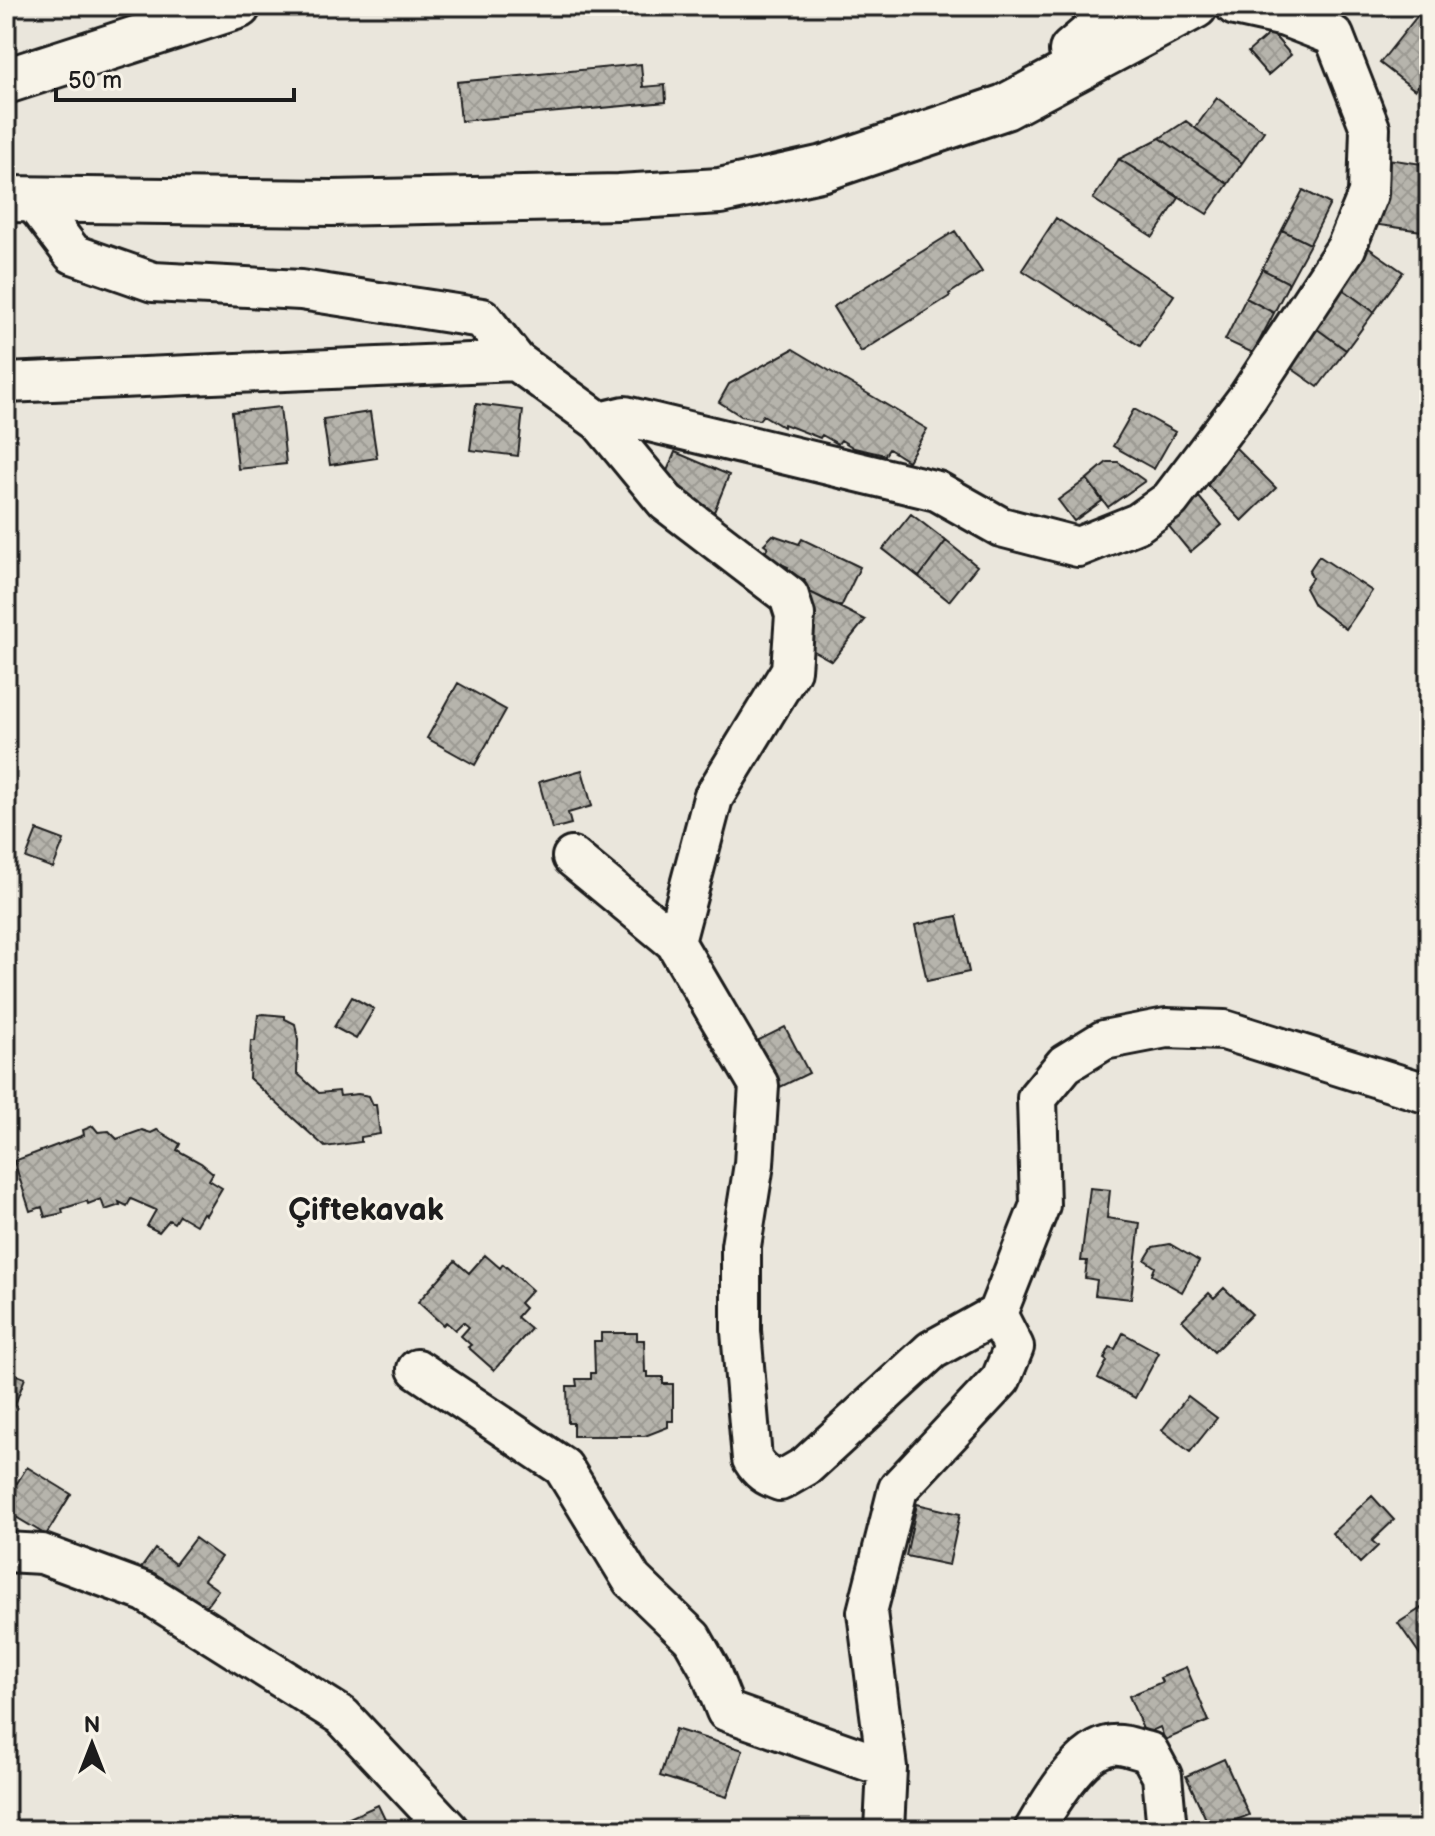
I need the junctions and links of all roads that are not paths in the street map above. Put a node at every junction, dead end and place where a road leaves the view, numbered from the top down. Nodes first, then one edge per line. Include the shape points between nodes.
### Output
1 (238, 6) edge
2 (1125, 6) edge
3 (1195, 6) edge
4 (1235, 6) edge
5 (6, 81) edge
6 (1005, 107) junction
7 (18, 198) edge
8 (516, 361) junction
9 (6, 383) edge
10 (600, 422) junction
11 (572, 857) dead end
12 (675, 942) junction
13 (1429, 1094) edge
14 (997, 1314) junction
15 (417, 1369) dead end
16 (6, 1552) edge
17 (887, 1768) junction
18 (449, 1830) edge
19 (884, 1830) edge
20 (1034, 1830) edge
21 (1167, 1830) edge

1 - 5 main road
2 - 6 main road
3 - 6 main road
4 - 10 street via 1334,36 1370,128 1368,194 1346,248 1248,397 1170,500 1138,523 1078,547 1001,527 937,491 625,416
6 - 7 main road via 824,168 720,191 332,203
7 - 8 street via 73,254 153,282 301,290 482,318
8 - 9 street
8 - 10 street
10 - 12 street via 666,502 789,596 795,615 791,670 713,798
11 - 12 street
12 - 14 street via 759,1085 741,1246 741,1331 752,1459 759,1470 780,1481 806,1466 932,1350
13 - 14 street via 1224,1030 1166,1028 1104,1040 1065,1064 1037,1098 1040,1205
14 - 17 street via 1014,1347 1001,1379 898,1489 867,1612
15 - 17 street via 563,1467 632,1580 692,1638 726,1711
16 - 18 street via 42,1554 145,1592 342,1716
17 - 19 street
20 - 21 street via 1067,1778 1095,1750 1114,1744 1149,1752 1162,1776

